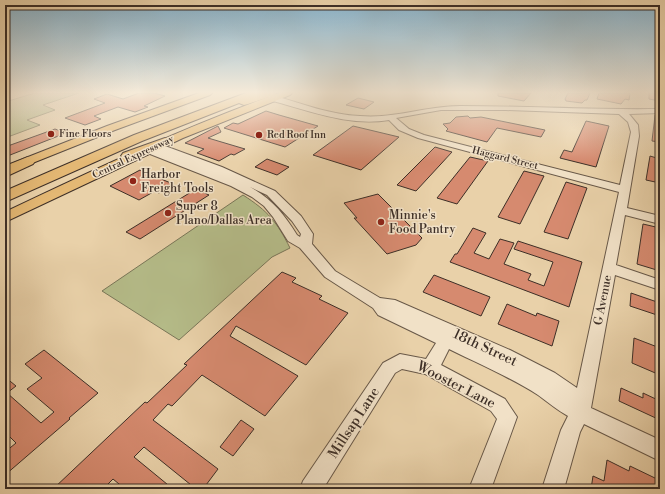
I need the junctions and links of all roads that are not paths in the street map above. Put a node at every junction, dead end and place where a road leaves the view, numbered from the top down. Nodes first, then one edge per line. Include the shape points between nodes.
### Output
1 (145, 116) edge
2 (175, 116) edge
3 (207, 116) edge
4 (208, 116) edge
5 (330, 116) edge
6 (415, 116) edge
7 (625, 116) edge
8 (392, 119) junction
9 (159, 140) junction
10 (28, 161) junction
11 (5, 170) edge
12 (214, 171) junction
13 (5, 173) edge
14 (5, 187) edge
15 (625, 190) junction
16 (5, 197) edge
17 (621, 210) junction
18 (5, 211) edge
19 (294, 215) junction
20 (5, 218) edge
21 (281, 219) junction
22 (660, 220) edge
23 (305, 245) junction
24 (610, 268) junction
25 (660, 285) edge
26 (378, 304) junction
27 (446, 340) junction
28 (400, 361) joint
29 (430, 368) junction
30 (580, 410) junction
31 (660, 451) edge
32 (311, 489) edge
33 (480, 489) edge
34 (553, 489) edge

1 - 10 main road
2 - 14 highway, Central Expressway
3 - 9 highway
4 - 9 highway, Central Expressway
5 - 8 street via 363,123
6 - 8 street
7 - 15 street, G Avenue via 633,123 636,132
8 - 15 street, Haggard Street via 405,130 426,138
9 - 12 street, 18th Street via 153,152
9 - 16 highway, Central Expressway
9 - 18 highway
9 - 20 main road, Central Expressway
10 - 11 main road
10 - 13 highway
12 - 19 street, 18th Street via 271,193
12 - 21 street, 18th Street via 256,195
15 - 17 street, G Avenue
17 - 22 street
17 - 24 street, G Avenue
19 - 21 street
19 - 23 street, 18th Street via 307,234
21 - 23 street, 18th Street via 292,238
23 - 26 street, 18th Street via 330,274
24 - 25 street
24 - 30 street, G Avenue
26 - 27 street, 18th Street via 383,311
26 - 30 street, 18th Street via 390,304 504,355 569,392
27 - 29 street
27 - 30 street, 18th Street via 500,365
28 - 29 street, Wooster Lane
28 - 32 street, Millsap Lane via 389,368
29 - 33 street, Wooster Lane via 498,405 507,417
30 - 31 street, 18th Street
30 - 34 street, G Avenue via 571,430

